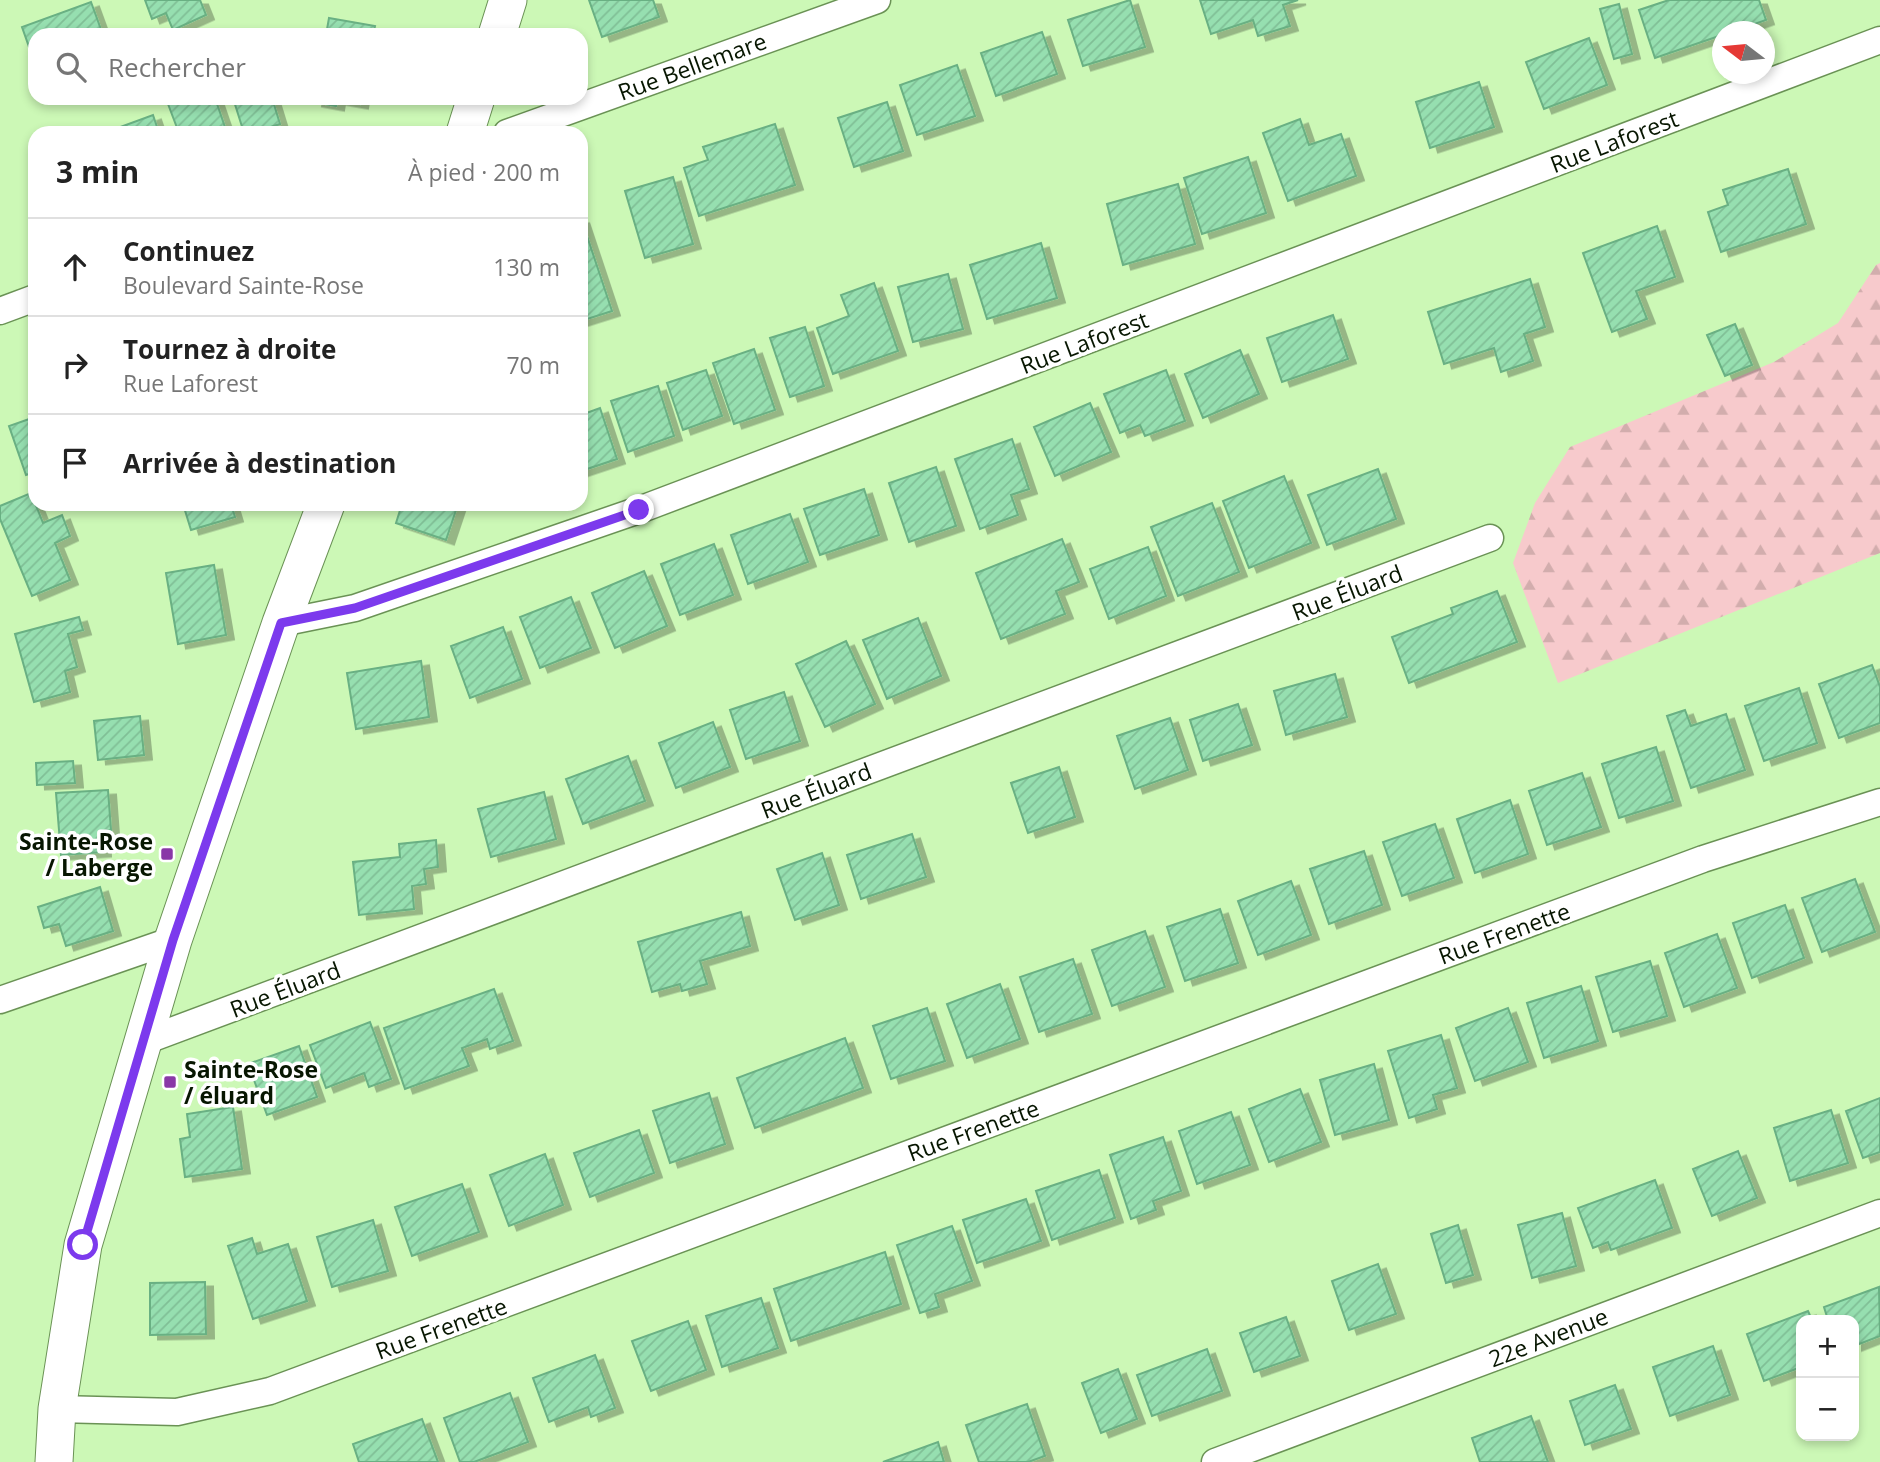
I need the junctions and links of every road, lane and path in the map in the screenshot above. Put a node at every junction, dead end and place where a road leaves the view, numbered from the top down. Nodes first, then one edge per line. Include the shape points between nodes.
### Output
1 (508, 0) edge
2 (877, 0) edge
3 (498, 28) edge
4 (1880, 40) edge
5 (588, 104) edge
6 (474, 105) edge
7 (586, 105) edge
8 (467, 126) edge
9 (527, 126) edge
10 (28, 301) edge
11 (0, 311) edge
12 (323, 511) edge
13 (1490, 538) dead end
14 (281, 623) junction
15 (1880, 802) edge
16 (173, 940) junction
17 (0, 1000) edge
18 (142, 1042) junction
19 (1880, 1213) edge
20 (57, 1409) junction
21 (54, 1462) edge
22 (1215, 1462) edge

1 - 3 street
2 - 5 street, Rue Bellemare
4 - 14 street, Rue Laforest via 639,510 355,608
6 - 8 street
7 - 9 street, Rue Bellemare
10 - 11 street
12 - 14 street
13 - 18 street, Rue Éluard
14 - 16 street
15 - 20 street, Rue Frenette via 1703,859 270,1391 177,1412
16 - 17 street
16 - 18 street
18 - 20 street via 83,1245
19 - 22 street, 22e Avenue
20 - 21 street

